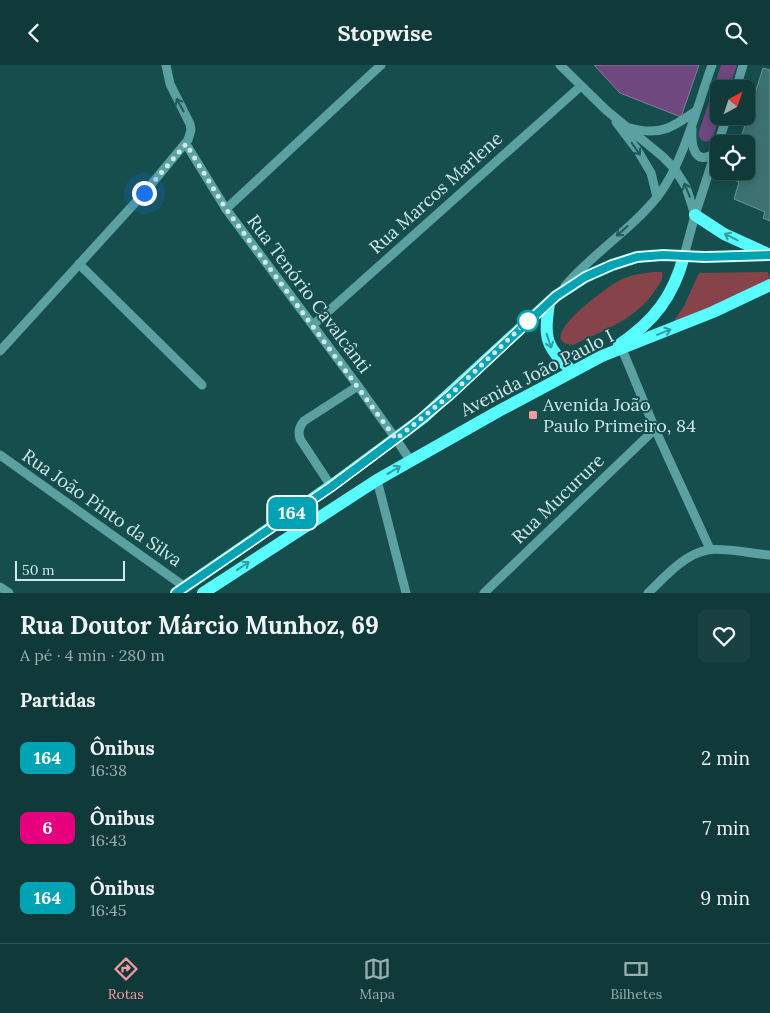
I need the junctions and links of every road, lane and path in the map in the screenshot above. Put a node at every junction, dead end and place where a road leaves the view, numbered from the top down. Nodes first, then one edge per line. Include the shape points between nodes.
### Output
1 (166, 65) edge
2 (381, 65) edge
3 (560, 65) edge
4 (712, 65) edge
5 (743, 65) edge
6 (739, 80) edge
7 (581, 86) junction
8 (606, 110) junction
9 (695, 114) junction
10 (628, 128) junction
11 (186, 144) junction
12 (710, 156) edge
13 (710, 168) edge
14 (674, 169) junction
15 (657, 197) junction
16 (226, 209) junction
17 (695, 215) junction
18 (770, 255) edge
19 (684, 256) junction
20 (79, 264) junction
21 (770, 285) edge
22 (553, 299) junction
23 (313, 325) junction
24 (622, 349) junction
25 (0, 351) edge
26 (602, 356) junction
27 (572, 371) junction
28 (202, 385) dead end
29 (358, 386) junction
30 (655, 429) junction
31 (396, 439) junction
32 (0, 455) edge
33 (410, 460) junction
34 (377, 480) junction
35 (331, 487) junction
36 (710, 549) junction
37 (770, 555) edge
38 (0, 587) edge
39 (180, 590) edge
40 (9, 593) edge
41 (203, 593) edge
42 (406, 593) edge
43 (484, 593) edge
44 (648, 593) edge

11 -> 1 street via 190,124 170,84
2 - 16 street
3 - 7 street
4 - 9 street
5 - 6 street
7 - 8 street
7 - 23 street, Rua Marcos Marlene
8 - 10 street
8 -> 15 street via 651,173
9 - 10 street via 652,133
9 - 12 street via 691,138 693,151 701,157
9 - 14 street
10 - 14 street
11 - 16 street, Rua Tenório Cavalcânti
11 - 20 street
13 - 17 street
14 - 15 street
17 -> 14 street via 686,187
15 -> 22 street
16 - 23 street, Rua Tenório Cavalcânti
18 -> 17 main road via 724,234
17 - 19 street
18 - 19 main road, Avenida João Paulo I
19 - 22 main road, Avenida João Paulo I via 637,257 612,265 585,277
19 - 26 main road via 680,273 662,307 648,323
20 - 25 street
20 - 28 street
24 -> 21 main road, Avenida João Paulo I
22 -> 27 main road via 546,323 547,340 556,356
22 - 31 main road, Avenida João Paulo I via 450,395
23 - 29 street, Rua Tenório Cavalcânti
24 - 26 main road, Avenida João Paulo I
24 - 30 street
26 - 27 main road, Avenida João Paulo I
27 - 33 main road, Avenida João Paulo I
29 - 31 street, Rua Tenório Cavalcânti
29 - 35 street via 304,421 298,432
30 - 36 street
30 - 43 street, Rua Mucurure
31 - 33 street, Rua Tenório Cavalcânti
31 - 35 main road, Avenida João Paulo I
32 - 39 street, Rua João Pinto da Silva
34 -> 33 main road, Avenida João Paulo I
41 -> 34 main road, Avenida João Paulo I
34 - 42 street
35 - 39 main road, Avenida João Paulo I
36 - 37 street
36 - 44 street via 687,559
38 - 40 street

